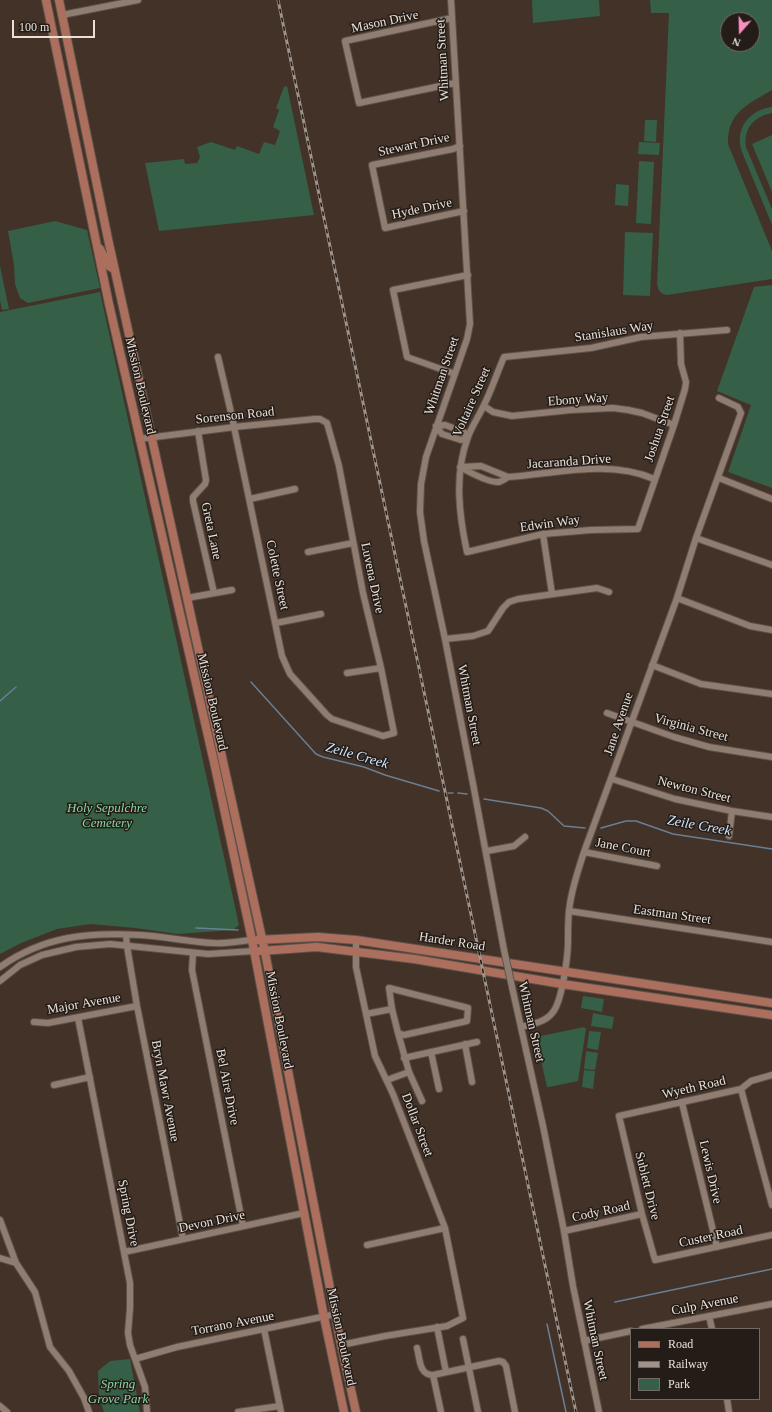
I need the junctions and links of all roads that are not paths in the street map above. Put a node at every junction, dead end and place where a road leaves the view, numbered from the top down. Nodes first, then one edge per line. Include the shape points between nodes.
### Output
1 (46, 0) edge
2 (59, 0) edge
3 (138, 0) edge
4 (451, 0) edge
5 (62, 15) junction
6 (452, 18) junction
7 (72, 62) junction
8 (59, 64) junction
9 (455, 83) junction
10 (460, 146) junction
11 (464, 211) junction
12 (385, 228) joint
13 (96, 241) junction
14 (114, 270) junction
15 (468, 275) junction
16 (728, 330) dead end
17 (680, 334) junction
18 (218, 357) dead end
19 (504, 357) joint
20 (455, 374) junction
21 (719, 398) dead end
22 (484, 406) junction
23 (674, 425) junction
24 (436, 426) junction
25 (234, 427) junction
26 (330, 428) joint
27 (198, 431) junction
28 (152, 437) junction
29 (467, 438) junction
30 (140, 439) junction
31 (460, 467) junction
32 (508, 477) junction
33 (718, 478) junction
34 (654, 480) junction
35 (295, 489) dead end
36 (772, 498) edge
37 (250, 499) junction
38 (638, 529) joint
39 (543, 534) junction
40 (696, 538) junction
41 (353, 543) junction
42 (308, 552) dead end
43 (468, 552) joint
44 (772, 565) edge
45 (232, 590) dead end
46 (214, 592) junction
47 (609, 592) dead end
48 (552, 594) junction
49 (187, 598) junction
50 (677, 598) junction
51 (321, 614) dead end
52 (276, 623) junction
53 (772, 630) edge
54 (445, 640) junction
55 (652, 665) junction
56 (381, 668) junction
57 (347, 673) dead end
58 (772, 694) edge
59 (607, 713) dead end
60 (631, 722) junction
61 (206, 730) junction
62 (394, 733) joint
63 (772, 756) edge
64 (223, 764) junction
65 (612, 779) junction
66 (732, 811) junction
67 (772, 817) edge
68 (729, 836) dead end
69 (525, 837) dead end
70 (486, 851) junction
71 (584, 852) junction
72 (657, 866) dead end
73 (569, 911) junction
74 (126, 935) junction
75 (262, 939) junction
76 (252, 940) junction
77 (356, 940) junction
78 (772, 942) edge
79 (127, 946) junction
80 (254, 951) junction
81 (265, 952) junction
82 (356, 952) junction
83 (193, 953) junction
84 (0, 967) edge
85 (564, 972) junction
86 (0, 981) edge
87 (562, 984) junction
88 (772, 1003) edge
89 (137, 1006) junction
90 (392, 1010) junction
91 (366, 1014) junction
92 (772, 1015) edge
93 (78, 1018) junction
94 (34, 1022) dead end
95 (521, 1027) junction
96 (398, 1033) junction
97 (477, 1042) dead end
98 (465, 1044) junction
99 (431, 1052) junction
100 (404, 1058) junction
101 (409, 1072) junction
102 (772, 1075) edge
103 (90, 1077) junction
104 (387, 1080) junction
105 (472, 1082) dead end
106 (54, 1085) dead end
107 (741, 1088) junction
108 (439, 1089) dead end
109 (422, 1101) dead end
110 (682, 1103) junction
111 (619, 1116) joint
112 (772, 1205) edge
113 (304, 1213) junction
114 (642, 1214) junction
115 (0, 1220) edge
116 (243, 1226) junction
117 (445, 1228) junction
118 (564, 1231) junction
119 (772, 1235) edge
120 (183, 1239) junction
121 (367, 1245) dead end
122 (717, 1247) junction
123 (124, 1252) junction
124 (0, 1258) edge
125 (655, 1260) joint
126 (16, 1264) junction
127 (772, 1304) edge
128 (336, 1314) junction
129 (709, 1316) junction
130 (324, 1317) junction
131 (437, 1327) junction
132 (647, 1328) edge
133 (712, 1328) edge
134 (264, 1329) junction
135 (630, 1331) edge
136 (463, 1339) dead end
137 (584, 1341) junction
138 (341, 1345) junction
139 (417, 1348) dead end
140 (135, 1359) junction
141 (468, 1368) junction
142 (446, 1372) junction
143 (433, 1375) junction
144 (726, 1400) edge
145 (0, 1406) edge
146 (281, 1409) edge
147 (7, 1412) edge
148 (89, 1412) edge
149 (148, 1412) edge
150 (238, 1412) edge
151 (344, 1412) edge
152 (356, 1412) edge
153 (441, 1412) edge
154 (478, 1412) edge
155 (516, 1412) edge
156 (599, 1412) edge
157 (729, 1412) edge

1 - 8 main road, Mission Boulevard
2 - 5 main road, Mission Boulevard
3 - 5 street
4 - 6 street, Whitman Street
5 - 7 main road, Mission Boulevard
6 - 9 street, Whitman Street
6 - 9 street, Mason Drive via 345,41 359,103
7 - 8 main road
7 - 14 main road, Mission Boulevard
8 - 13 main road, Mission Boulevard
9 - 10 street, Whitman Street
10 - 11 street, Whitman Street
10 - 12 street, Stewart Drive via 372,165
11 - 12 street, Hyde Drive
11 - 15 street, Whitman Street
13 - 14 main road via 109,266
13 - 30 main road, Mission Boulevard
14 - 28 main road, Mission Boulevard
15 - 20 street, Whitman Street via 470,328
15 - 20 street via 393,290 407,357
16 - 17 street, Stanislaus Way
17 - 19 street, Stanislaus Way via 641,337 590,348
17 - 23 street, Joshua Street via 681,364 686,382
18 - 25 street, Colette Street
19 - 22 street, Voltaire Street
20 - 24 street, Whitman Street
21 - 33 street, Jane Avenue via 738,407 741,413
22 - 23 street, Ebony Way via 493,412 512,416 613,408 642,413
22 - 29 street, Voltaire Street
23 - 34 street, Joshua Street
24 - 29 street via 442,434 461,440
24 - 54 street, Whitman Street via 423,470 420,512
25 - 26 street, Sorenson Road via 320,419 325,420
25 - 27 street, Sorenson Road
25 - 37 street, Colette Street
26 - 41 street, Luvena Drive
27 - 28 street, Sorenson Road
27 - 46 street, Greta Lane via 206,480 193,497 193,501
28 - 30 street, Sorenson Road
28 - 49 main road, Mission Boulevard
29 - 31 street, Voltaire Street
30 - 61 main road, Mission Boulevard
31 - 32 street, Jacaranda Drive via 481,466
31 - 32 street, Jacaranda Drive via 493,481 500,482
31 - 43 street, Voltaire Street via 460,518
32 - 34 street, Jacaranda Drive via 612,469 642,474
33 - 36 street
33 - 40 street, Jane Avenue
34 - 38 street, Joshua Street
35 - 37 street
37 - 52 street, Colette Street
38 - 39 street, Edwin Way
39 - 43 street, Edwin Way
39 - 48 street
40 - 44 street
40 - 50 street, Jane Avenue
41 - 42 street
41 - 56 street, Luvena Drive
45 - 46 street
46 - 49 street
47 - 48 street via 597,588
48 - 54 street via 509,602 488,631
49 - 64 main road, Mission Boulevard
50 - 53 street via 750,626
50 - 55 street, Jane Avenue
51 - 52 street
52 - 62 street, Colette Street via 282,656 290,674 327,715 337,721 383,736
54 - 70 street, Whitman Street
55 - 58 street via 701,684
55 - 60 street, Jane Avenue
56 - 57 street
56 - 62 street, Luvena Drive
59 - 60 street, Virginia Street
60 - 63 street, Virginia Street via 709,747
60 - 65 street, Jane Avenue
61 - 64 main road via 214,741 218,761
61 - 76 main road, Mission Boulevard
64 - 75 main road, Mission Boulevard
65 - 66 street, Newton Street via 675,799
65 - 71 street, Jane Avenue
66 - 67 street, Newton Street
66 - 68 street
69 - 70 street via 514,846
70 - 95 street, Whitman Street, bridge
71 - 72 street, Jane Court
71 - 73 street, Jane Avenue via 572,889
73 - 78 street, Eastman Street
73 - 85 street, Jane Avenue
74 - 76 street, Harder Road via 140,934 214,943
74 - 79 street
74 - 84 street, Harder Road via 79,935 46,944
75 - 76 main road, Harder Road
75 - 77 main road, Harder Road via 318,937
75 - 81 main road, Mission Boulevard
76 - 80 main road, Mission Boulevard
77 - 82 street, Dollar Street
77 - 85 main road, Harder Road
79 - 83 street, Harder Road
79 - 86 street, Harder Road via 91,945 42,955 20,965
79 - 89 street, Bryn Mawr Avenue
80 - 81 main road, Harder Road
80 - 83 street, Harder Road
80 - 113 main road, Mission Boulevard
81 - 82 main road, Harder Road via 317,947
81 - 128 main road, Mission Boulevard
82 - 87 main road, Harder Road
82 - 91 street, Dollar Street via 356,967
83 - 116 street, Bel Aire Drive via 192,970
85 - 87 street, Jane Avenue
85 - 88 main road, Harder Road
87 - 92 main road, Harder Road
87 - 95 street, Jane Avenue via 558,1003 552,1014 540,1022
89 - 93 street, Major Avenue
89 - 120 street, Bryn Mawr Avenue
90 - 91 street
90 - 96 street
90 - 96 street via 389,988 468,1008 467,1021 404,1036
91 - 104 street, Dollar Street via 375,1056
93 - 94 street, Major Avenue via 48,1023
93 - 103 street, Spring Drive
95 - 118 street, Whitman Street
96 - 100 street
97 - 98 street
98 - 99 street
98 - 105 street
99 - 100 street
99 - 108 street
100 - 101 street
101 - 104 street
101 - 109 street
102 - 107 street, Wyeth Road via 751,1081
103 - 106 street
103 - 123 street, Spring Drive
104 - 117 street, Dollar Street
107 - 110 street, Wyeth Road
107 - 112 street
110 - 111 street, Wyeth Road
110 - 122 street, Lewis Drive
111 - 114 street, Sublett Drive
113 - 116 street, Devon Drive
113 - 130 main road, Mission Boulevard
114 - 118 street, Cody Road
114 - 125 street, Sublett Drive
115 - 126 street
116 - 120 street, Devon Drive
117 - 121 street
117 - 131 street, Dollar Street via 463,1318 448,1326
118 - 137 street, Whitman Street
119 - 122 street, Custer Road
120 - 123 street, Devon Drive
122 - 125 street, Custer Road
123 - 140 street, Spring Drive via 130,1283 128,1333
124 - 126 street
126 - 148 street via 35,1292 50,1347 69,1370
127 - 129 street, Culp Avenue
128 - 130 street, Torrano Avenue
128 - 138 main road, Mission Boulevard
129 - 132 street, Culp Avenue
129 - 133 street
130 - 134 street, Torrano Avenue
130 - 151 main road, Mission Boulevard
131 - 138 street
131 - 142 street
134 - 140 street, Torrano Avenue via 177,1347
134 - 146 street
135 - 137 street
136 - 141 street
137 - 156 street, Whitman Street
138 - 152 main road, Mission Boulevard
139 - 143 street via 422,1371
140 - 149 street, Spring Drive via 146,1387
141 - 142 street
141 - 154 street
141 - 155 street via 499,1361 505,1363
142 - 143 street
143 - 153 street
144 - 157 street
145 - 147 street
146 - 150 street

